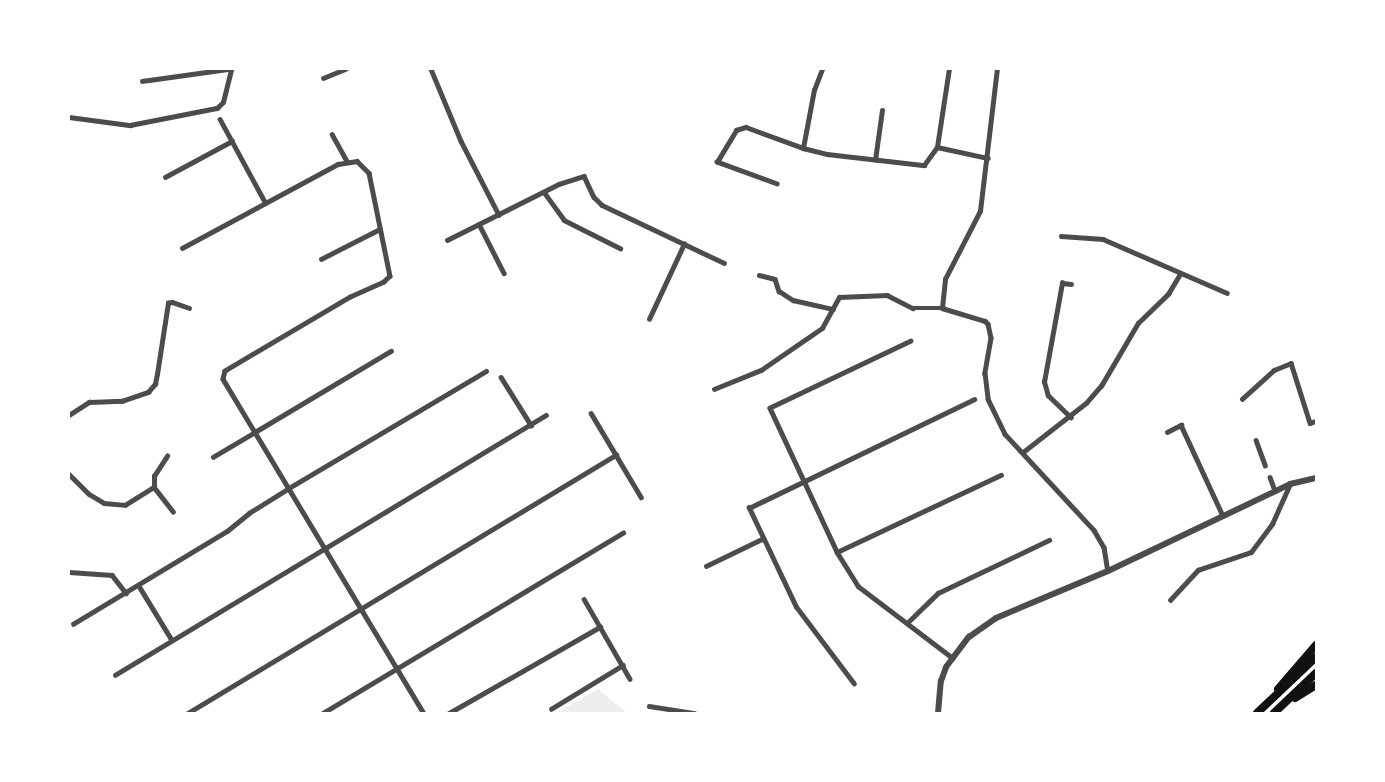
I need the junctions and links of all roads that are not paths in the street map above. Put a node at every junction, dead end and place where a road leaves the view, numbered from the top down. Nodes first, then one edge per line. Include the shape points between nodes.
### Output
1 (230, 69) edge
2 (345, 69) edge
3 (431, 69) edge
4 (822, 69) edge
5 (949, 69) edge
6 (997, 69) edge
7 (337, 70) edge
8 (323, 78) dead end
9 (142, 81) dead end
10 (882, 110) dead end
11 (69, 117) edge
12 (220, 119) dead end
13 (332, 134) dead end
14 (232, 141) junction
15 (938, 147) junction
16 (803, 148) junction
17 (988, 158) junction
18 (875, 160) junction
19 (350, 161) junction
20 (165, 177) dead end
21 (777, 184) dead end
22 (544, 192) junction
23 (265, 202) junction
24 (499, 215) junction
25 (479, 224) junction
26 (380, 228) junction
27 (1061, 236) dead end
28 (447, 240) dead end
29 (684, 244) junction
30 (182, 248) dead end
31 (620, 248) dead end
32 (321, 259) dead end
33 (724, 263) dead end
34 (504, 273) dead end
35 (1180, 274) junction
36 (759, 275) dead end
37 (1071, 284) dead end
38 (1227, 293) dead end
39 (189, 308) dead end
40 (942, 308) junction
41 (832, 309) junction
42 (649, 319) dead end
43 (911, 341) dead end
44 (391, 351) dead end
45 (486, 371) dead end
46 (501, 377) dead end
47 (714, 388) dead end
48 (974, 399) dead end
49 (1242, 399) dead end
50 (591, 413) dead end
51 (69, 415) edge
52 (546, 415) dead end
53 (1071, 418) junction
54 (1316, 421) edge
55 (531, 425) junction
56 (255, 430) junction
57 (1167, 432) dead end
58 (1256, 440) dead end
59 (1023, 452) junction
60 (616, 455) junction
61 (166, 456) dead end
62 (213, 457) dead end
63 (1265, 465) dead end
64 (69, 474) edge
65 (1001, 475) dead end
66 (1270, 477) dead end
67 (1316, 478) edge
68 (803, 480) junction
69 (1290, 484) junction
70 (154, 486) junction
71 (289, 488) junction
72 (1275, 491) junction
73 (641, 497) dead end
74 (173, 511) dead end
75 (1223, 516) junction
76 (623, 533) dead end
77 (762, 539) junction
78 (1049, 540) dead end
79 (326, 548) junction
80 (837, 552) junction
81 (706, 566) dead end
82 (1108, 571) junction
83 (69, 572) edge
84 (139, 586) junction
85 (126, 593) junction
86 (584, 598) dead end
87 (1170, 600) dead end
88 (362, 608) junction
89 (907, 623) junction
90 (74, 624) dead end
91 (600, 627) junction
92 (172, 640) junction
93 (1316, 645) edge
94 (953, 657) junction
95 (1316, 657) edge
96 (623, 665) junction
97 (398, 668) junction
98 (1316, 674) edge
99 (115, 675) dead end
100 (630, 679) dead end
101 (854, 684) dead end
102 (1316, 684) edge
103 (1269, 701) junction
104 (1283, 705) junction
105 (649, 706) dead end
106 (551, 709) dead end
107 (188, 713) edge
108 (323, 713) edge
109 (424, 713) edge
110 (449, 713) edge
111 (693, 713) edge
112 (938, 713) edge
113 (1257, 713) edge
114 (1274, 713) edge

1 - 9 street
1 - 11 street via 223,102 218,108 130,125
2 - 7 street
3 - 24 street via 461,141
4 - 16 street
5 - 15 street
6 - 17 street
7 - 8 street
10 - 18 street
12 - 14 street
13 - 19 street
14 - 20 street
14 - 23 street
15 - 17 street
15 - 18 street via 924,165
16 - 18 street
16 - 21 street via 746,127 736,130 726,142 717,162
17 - 40 street via 980,211 945,279
19 - 23 street
19 - 26 street via 359,161 369,173
22 - 24 street
22 - 29 street via 584,176 594,198 603,205
22 - 31 street via 564,220
23 - 30 street
24 - 25 street
25 - 28 street
25 - 34 street
26 - 32 street
26 - 56 street via 390,276 384,282 350,297 225,371 223,379
27 - 35 street via 1103,239
29 - 33 street
29 - 42 street
35 - 38 street
35 - 53 street via 1168,294 1138,323 1101,386
36 - 41 street via 776,279 779,291 793,300
37 - 53 street via 1062,283 1044,382 1048,396
39 - 51 street via 168,303 158,374 148,392 122,401 89,402
40 - 41 street via 913,308 887,295 839,297
40 - 59 street via 988,324 988,399 1005,434
41 - 47 street via 822,328 761,370
43 - 68 street via 770,408
44 - 56 street
45 - 71 street
46 - 55 street
48 - 68 street
49 - 54 street via 1274,370 1291,363 1310,423
50 - 60 street
52 - 55 street
53 - 59 street
55 - 79 street
56 - 62 street
56 - 71 street
57 - 75 street via 1181,425
58 - 63 street
59 - 82 street via 1094,530 1104,547
60 - 73 street
60 - 88 street
61 - 70 street via 154,476
64 - 70 street via 89,494 114,506 125,505
65 - 80 street
66 - 72 street
67 - 69 street
68 - 77 street via 749,508
68 - 80 street
69 - 72 street
69 - 87 street via 1272,524 1251,552 1198,570
70 - 74 street
71 - 79 street
71 - 84 street
72 - 75 street
75 - 82 street
76 - 97 street
77 - 81 street
77 - 101 street via 796,607
78 - 89 street via 938,593
79 - 88 street
79 - 92 street
80 - 89 street via 858,586
82 - 94 street via 996,618 969,637
83 - 85 street via 112,575
84 - 85 street
84 - 92 street
85 - 90 street
86 - 91 street
88 - 97 street
88 - 107 street
89 - 94 street
91 - 96 street
91 - 110 street
92 - 99 street
93 - 103 highway
94 - 112 street via 941,681
95 - 103 highway
96 - 100 street
96 - 106 street
97 - 108 street
97 - 109 street
98 - 104 highway
102 - 104 highway
103 - 113 highway
104 - 114 highway
105 - 111 street

